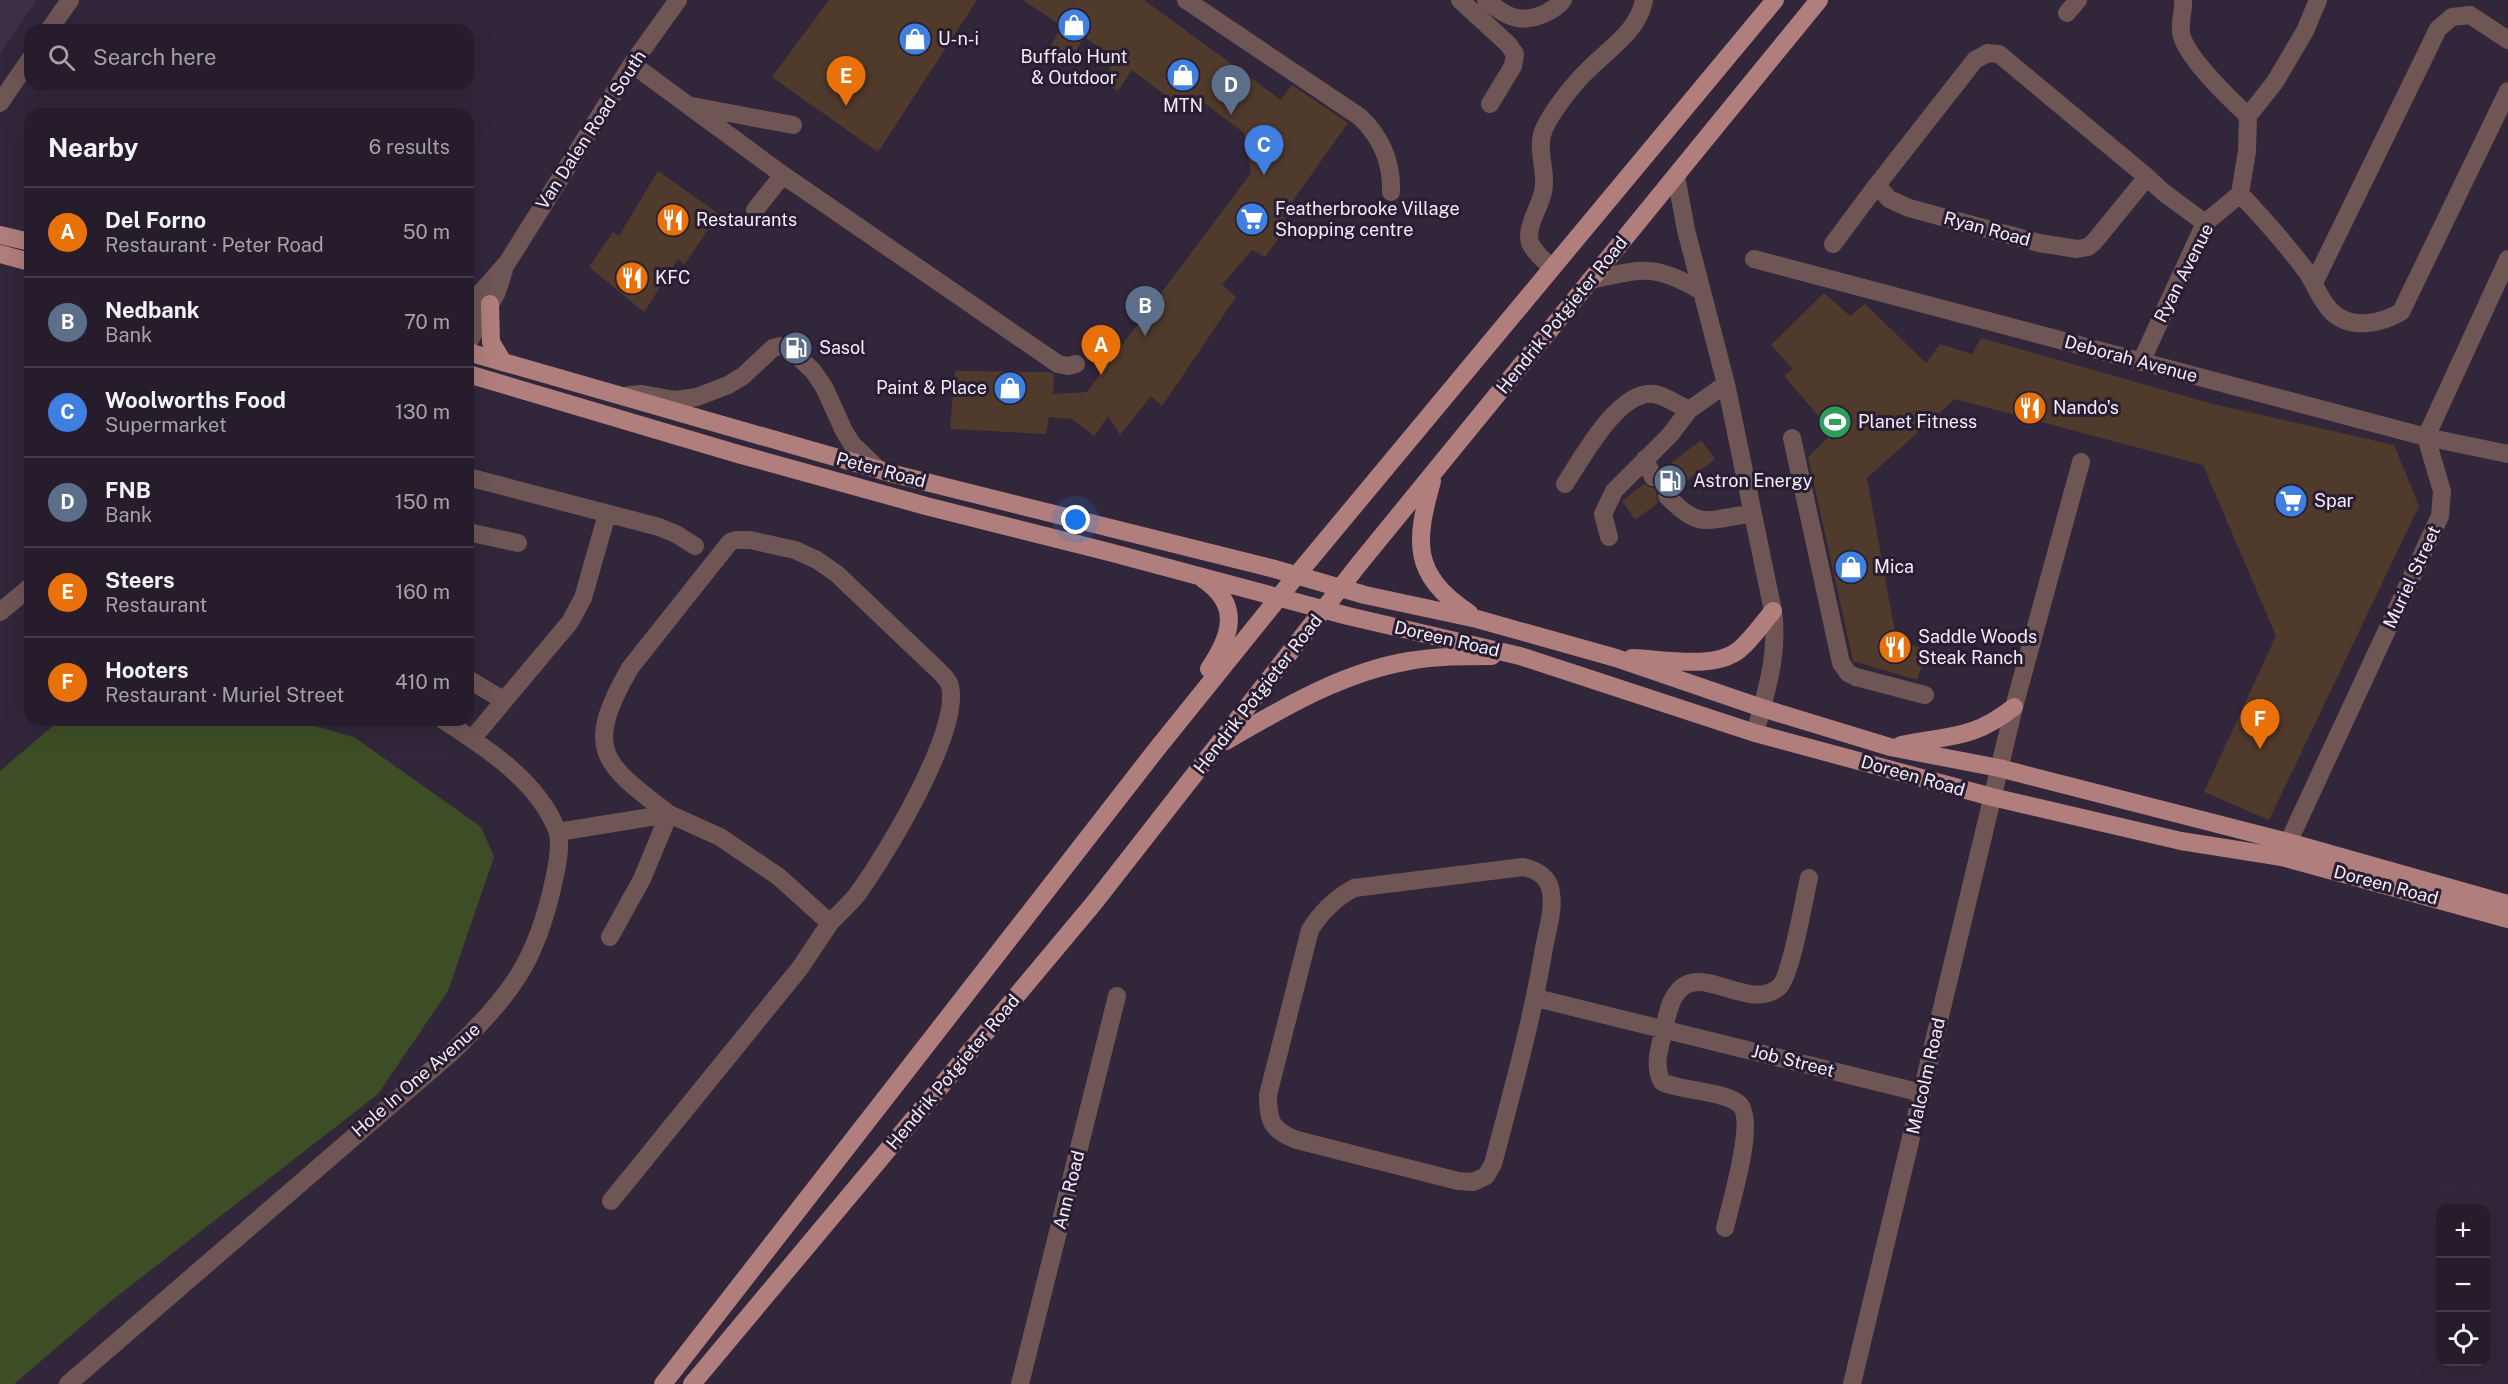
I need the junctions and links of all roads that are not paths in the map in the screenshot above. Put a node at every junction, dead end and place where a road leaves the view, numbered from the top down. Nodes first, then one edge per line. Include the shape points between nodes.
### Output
1 (70, 0) edge
2 (678, 0) edge
3 (1186, 0) edge
4 (1460, 0) edge
5 (1486, 0) edge
6 (1563, 0) edge
7 (1644, 0) edge
8 (1775, 0) edge
9 (1819, 0) edge
10 (2183, 0) edge
11 (2318, 0) edge
12 (53, 24) edge
13 (2508, 40) edge
14 (632, 64) junction
15 (24, 68) edge
16 (2508, 92) edge
17 (0, 103) edge
18 (1490, 104) dead end
19 (687, 105) junction
20 (2248, 116) junction
21 (793, 125) dead end
22 (783, 175) junction
23 (1676, 176) junction
24 (2147, 177) junction
25 (1877, 185) junction
26 (1391, 192) dead end
27 (2240, 194) junction
28 (755, 210) dead end
29 (2205, 223) junction
30 (0, 234) edge
31 (24, 240) edge
32 (1833, 244) dead end
33 (0, 254) edge
34 (1754, 259) dead end
35 (2508, 259) edge
36 (24, 260) edge
37 (507, 262) junction
38 (1552, 268) junction
39 (1590, 280) junction
40 (2314, 283) junction
41 (1701, 291) junction
42 (474, 300) edge
43 (490, 304) junction
44 (474, 332) edge
45 (474, 354) edge
46 (502, 362) junction
47 (2141, 362) junction
48 (1076, 364) dead end
49 (474, 376) edge
50 (1726, 384) junction
51 (618, 396) junction
52 (1689, 410) junction
53 (2426, 437) junction
54 (1792, 438) dead end
55 (2508, 454) edge
56 (1645, 459) junction
57 (2081, 462) dead end
58 (878, 469) junction
59 (1434, 473) junction
60 (1653, 477) dead end
61 (474, 479) edge
62 (1565, 484) dead end
63 (1667, 496) dead end
64 (607, 514) junction
65 (1752, 514) junction
66 (474, 533) edge
67 (1609, 537) dead end
68 (518, 543) dead end
69 (695, 546) dead end
70 (1198, 575) junction
71 (1296, 576) junction
72 (1341, 588) junction
73 (24, 592) edge
74 (1281, 597) junction
75 (1324, 609) junction
76 (1773, 611) junction
77 (0, 612) edge
78 (1477, 619) junction
79 (1520, 656) junction
80 (1616, 658) junction
81 (474, 683) edge
82 (1925, 695) dead end
83 (503, 700) junction
84 (2014, 707) junction
85 (1762, 708) junction
86 (452, 726) edge
87 (1755, 733) junction
88 (472, 739) junction
89 (1218, 746) junction
90 (1890, 747) junction
91 (1156, 750) junction
92 (1999, 768) junction
93 (1992, 797) junction
94 (669, 814) junction
95 (558, 832) junction
96 (2285, 849) junction
97 (1809, 878) dead end
98 (2508, 904) edge
99 (2508, 919) edge
100 (830, 923) junction
101 (610, 937) dead end
102 (1117, 996) dead end
103 (1536, 998) junction
104 (1665, 1028) junction
105 (1922, 1094) junction
106 (611, 1201) dead end
107 (1725, 1228) dead end
108 (68, 1384) edge
109 (663, 1384) edge
110 (692, 1384) edge
111 (1020, 1384) edge
112 (1852, 1384) edge

1 - 12 street
2 - 14 street, Van Dalen Road South
3 - 26 street via 1370,126 1387,159
4 - 18 street via 1515,54 1513,66
5 - 6 street via 1519,20 1535,18
7 - 38 street via 1641,13 1625,36 1586,71 1543,131 1540,144 1544,189 1530,229 1530,241 1531,247
8 - 38 main road, Hendrik Potgieter Road
9 - 23 main road, Hendrik Potgieter Road
10 - 20 street via 2182,38 2212,79
11 - 20 street via 2275,82
13 - 40 street via 2470,15 2452,17 2438,29
14 - 19 street
14 - 37 street, Van Dalen Road South
15 - 17 street
16 - 40 street via 2401,312 2378,322 2350,322 2332,311
19 - 21 street
19 - 22 street
20 - 27 street
22 - 28 street
22 - 48 street via 1058,364
23 - 39 main road, Hendrik Potgieter Road
23 - 41 street
24 - 25 street, Ryan Road via 2094,242 2076,249 2038,243 1909,208 1889,199
24 - 25 street via 1994,53 1975,60
24 - 29 street
25 - 32 street
27 - 29 street, Ryan Avenue
27 - 40 street via 2289,248
29 - 47 street, Ryan Avenue
30 - 31 main road
33 - 36 main road
34 - 47 street, Deborah Avenue
35 - 53 street
37 - 42 street, Van Dalen Road South
37 - 43 street, Van Dalen Road South
38 - 71 main road, Hendrik Potgieter Road
39 - 41 street via 1635,270 1656,270 1676,276
39 - 59 main road, Hendrik Potgieter Road
41 - 50 street
43 - 44 street, Van Dalen Road South
43 - 46 main road via 491,342
45 - 46 main road, Peter Road
46 - 51 main road, Peter Road
47 - 53 street, Deborah Avenue
49 - 70 main road, Peter Road via 797,471
50 - 52 street
50 - 65 street
51 - 58 main road, Peter Road
51 - 58 street via 697,397 743,376 773,348 781,346 790,349 813,371 852,444
52 - 56 street
52 - 62 street via 1655,394 1625,403
53 - 55 street, Deborah Avenue
53 - 96 street, Muriel Street via 2442,491 2440,516
54 - 82 street via 1841,663 1856,677
56 - 60 street
56 - 67 street via 1608,501 1604,514
57 - 84 street, Malcolm Road
58 - 71 main road, Peter Road
59 - 72 main road, Hendrik Potgieter Road
59 - 78 main road via 1420,531 1424,565 1441,591
61 - 64 street
63 - 65 street via 1694,519
64 - 69 street via 659,526
64 - 83 street via 578,608
65 - 76 street
66 - 68 street
70 - 74 main road, Peter Road
70 - 91 main road via 1214,586 1225,604 1228,638
71 - 72 main road, Peter Road
71 - 74 main road, Hendrik Potgieter Road
72 - 75 main road, Hendrik Potgieter Road
72 - 78 main road, Doreen Road
73 - 77 street
74 - 75 main road, Doreen Road
74 - 91 main road, Hendrik Potgieter Road
75 - 79 main road, Doreen Road
75 - 89 main road, Hendrik Potgieter Road
76 - 80 main road via 1738,651 1713,661
76 - 85 street via 1774,664
78 - 80 main road, Doreen Road
79 - 87 main road, Doreen Road
79 - 89 main road via 1452,656 1378,668 1320,689
80 - 85 main road, Doreen Road
81 - 83 street
83 - 88 street
84 - 90 main road via 1979,730
84 - 92 street, Malcolm Road
85 - 87 street
85 - 90 main road, Doreen Road
86 - 88 street, Hole In One Avenue
87 - 93 main road, Doreen Road
88 - 95 street, Hole In One Avenue via 520,777 542,802
89 - 110 main road, Hendrik Potgieter Road via 1086,913
90 - 92 main road, Doreen Road
91 - 109 main road, Hendrik Potgieter Road
92 - 93 street, Malcolm Road
92 - 96 main road, Doreen Road
93 - 96 main road, Doreen Road via 2181,841
93 - 105 street, Malcolm Road
94 - 95 street
94 - 100 street via 720,837 759,863
94 - 100 street via 623,779 607,756 604,734 630,668 730,542 750,540 795,550 817,560 837,574 940,672 949,683 951,706 940,748 892,841 855,896
94 - 101 street via 642,879
95 - 108 street, Hole In One Avenue via 557,865 540,934 526,965 495,1010 451,1053
96 - 98 main road, Doreen Road
96 - 99 main road, Doreen Road
97 - 104 street via 1788,972 1780,987 1769,994 1753,995 1695,980 1676,993
100 - 106 street via 800,968
102 - 111 street, Ann Road
103 - 103 street via 1493,1164 1486,1176 1473,1182 1438,1178 1297,1140 1272,1125 1268,1095 1310,930 1319,915 1354,888 1523,867 1536,870 1546,879 1551,892
103 - 104 street, Job Street
104 - 105 street, Job Street
104 - 107 street via 1657,1059 1662,1082 1724,1097 1738,1103 1744,1111 1746,1132
105 - 112 street, Malcolm Road

